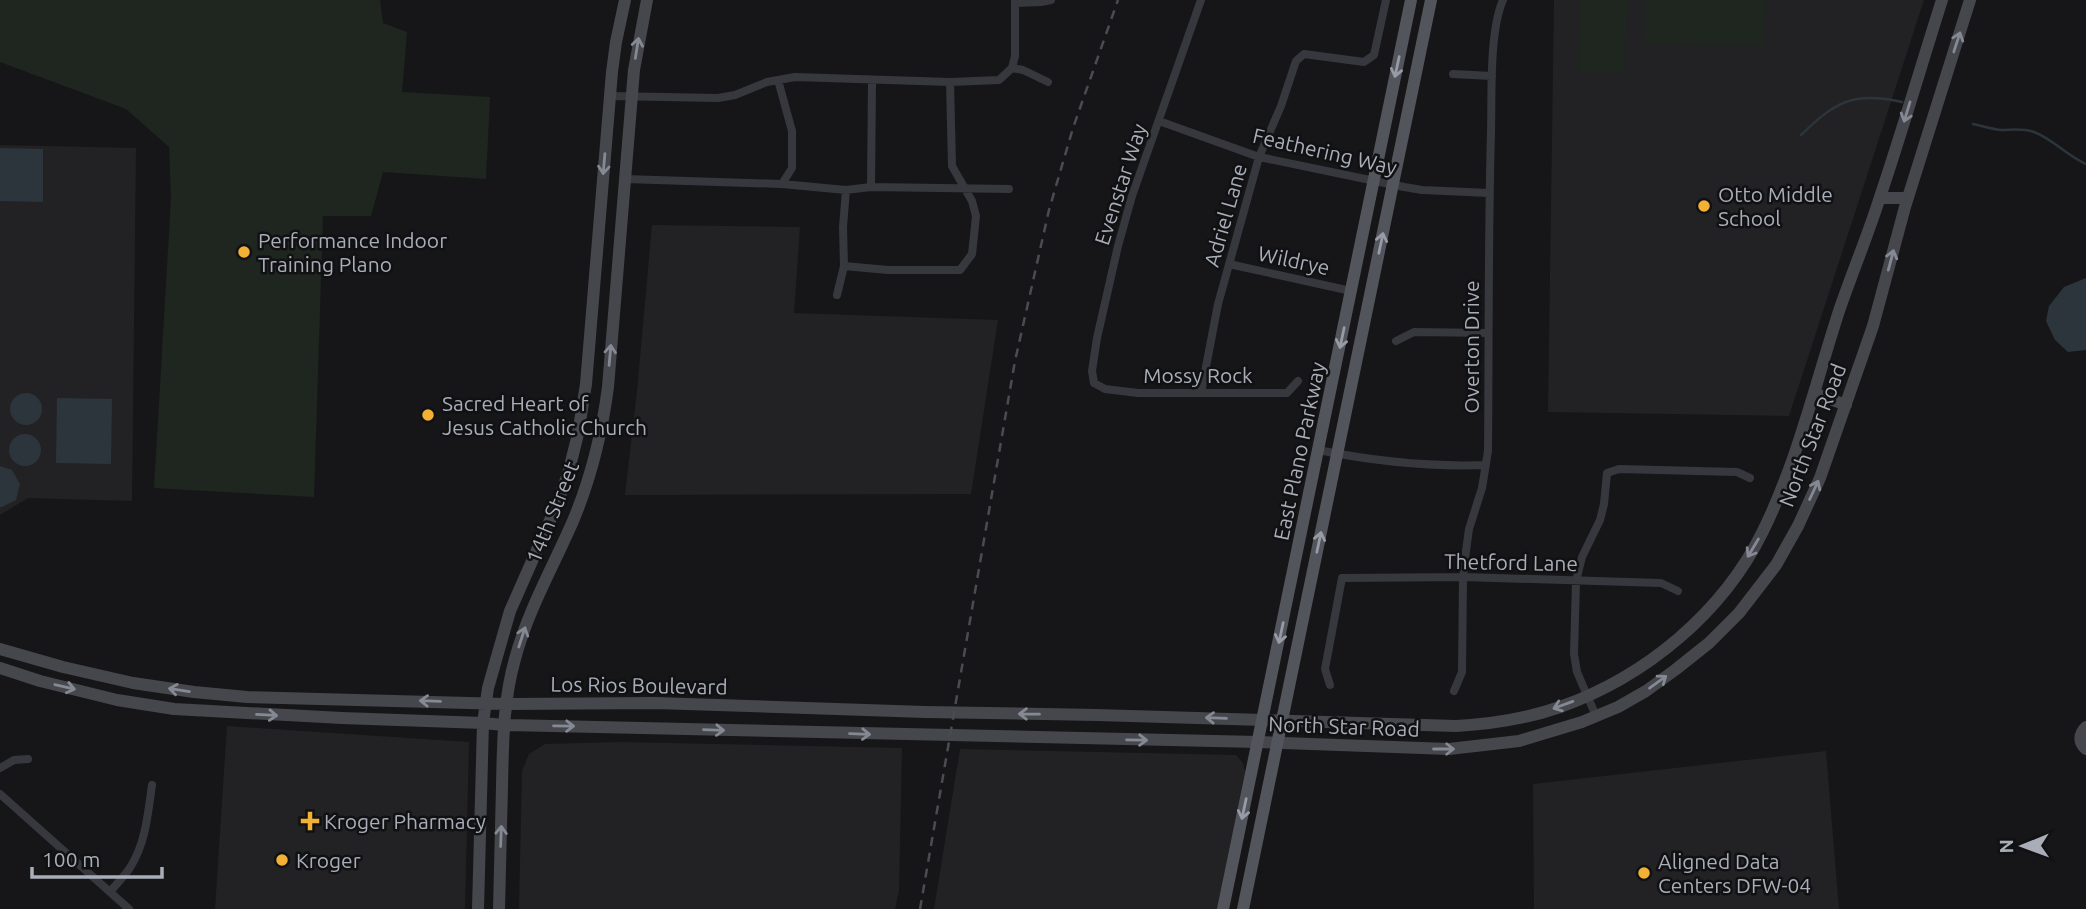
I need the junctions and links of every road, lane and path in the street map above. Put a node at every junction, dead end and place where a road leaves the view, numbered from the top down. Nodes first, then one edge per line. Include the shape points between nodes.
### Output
1 (625, 0) edge
2 (647, 0) edge
3 (1051, 0) edge
4 (1201, 0) edge
5 (1386, 0) edge
6 (1411, 0) edge
7 (1431, 0) edge
8 (1503, 0) edge
9 (1942, 0) edge
10 (1970, 0) edge
11 (1015, 1) edge
12 (1012, 68) junction
13 (1453, 74) dead end
14 (1492, 76) junction
15 (778, 80) junction
16 (872, 80) junction
17 (950, 82) junction
18 (1048, 82) dead end
19 (610, 96) junction
20 (632, 97) junction
21 (1159, 121) junction
22 (1259, 157) junction
23 (625, 179) junction
24 (1374, 181) junction
25 (782, 184) junction
26 (1884, 184) junction
27 (1393, 185) junction
28 (871, 187) junction
29 (965, 188) junction
30 (1009, 189) dead end
31 (846, 190) junction
32 (1489, 193) junction
33 (1880, 198) junction
34 (1908, 198) junction
35 (1228, 264) junction
36 (844, 266) junction
37 (595, 277) junction
38 (617, 280) junction
39 (1351, 291) junction
40 (837, 295) dead end
41 (1488, 333) junction
42 (1396, 341) dead end
43 (1298, 381) dead end
44 (1094, 383) joint
45 (586, 384) junction
46 (608, 387) junction
47 (1201, 393) junction
48 (1814, 393) junction
49 (1846, 405) junction
50 (1318, 450) junction
51 (1337, 454) junction
52 (1485, 464) junction
53 (1750, 478) dead end
54 (547, 529) junction
55 (565, 538) junction
56 (1463, 577) junction
57 (1576, 581) junction
58 (1290, 590) junction
59 (1678, 592) dead end
60 (1308, 594) junction
61 (0, 649) edge
62 (0, 668) edge
63 (1330, 685) dead end
64 (1454, 691) dead end
65 (247, 696) junction
66 (1586, 696) junction
67 (341, 698) junction
68 (485, 703) junction
69 (506, 704) junction
70 (672, 704) junction
71 (792, 708) junction
72 (243, 714) junction
73 (1097, 715) junction
74 (1596, 716) junction
75 (342, 718) junction
76 (1263, 720) junction
77 (1283, 721) junction
78 (483, 723) junction
79 (504, 725) junction
80 (1474, 725) junction
81 (2086, 727) edge
82 (675, 729) junction
83 (791, 732) junction
84 (1096, 739) junction
85 (1258, 742) junction
86 (1278, 744) junction
87 (1477, 747) junction
88 (2086, 749) edge
89 (28, 759) dead end
90 (0, 768) edge
91 (152, 785) dead end
92 (0, 794) edge
93 (478, 887) junction
94 (500, 887) junction
95 (110, 892) junction
96 (129, 909) edge
97 (478, 909) edge
98 (499, 909) edge
99 (1223, 909) edge
100 (1243, 909) edge

1 - 19 main road, 14th Street
20 -> 2 main road, 14th Street
3 - 11 street
4 - 21 street, Evenstar Way
5 - 22 street, Adriel Lane via 1374,55 1364,62 1304,54 1296,61
6 -> 24 main road, East Plano Parkway
7 - 27 main road, East Plano Parkway
8 - 14 street, Overton Drive
9 -> 26 main road, North Star Road
34 -> 10 main road, North Star Road
11 - 12 street
12 - 17 street via 999,80
12 - 18 street
13 - 14 street
14 - 32 street, Overton Drive
15 - 16 street
15 - 20 street via 718,98
15 - 25 street via 792,131 792,168
16 - 17 street
16 - 28 street
17 - 29 street via 952,166
19 - 20 street
19 -> 37 main road, 14th Street
20 - 23 main road, 14th Street
21 - 22 street, Feathering Way
21 - 44 street, Evenstar Way via 1115,258 1097,338
22 - 24 street, Feathering Way
22 - 35 street, Adriel Lane
23 - 25 street
23 - 38 main road, 14th Street
24 - 27 street, Feathering Way
24 - 39 main road, East Plano Parkway
25 - 31 street
26 - 33 main road, North Star Road
26 - 34 main road
27 - 32 street, Feathering Way
51 -> 27 main road, East Plano Parkway
28 - 29 street
28 - 31 street
29 - 30 street
29 - 36 street via 976,223 972,254 960,270
31 - 36 street
32 - 41 street, Overton Drive
33 - 34 main road
33 - 48 main road, North Star Road
49 -> 34 main road, North Star Road
35 - 39 street, Wildrye
35 - 47 street, Adriel Lane
36 - 40 street
37 - 38 main road
37 - 45 main road, 14th Street
46 -> 38 main road, 14th Street
39 -> 50 main road, East Plano Parkway
41 - 42 street via 1415,332
41 - 52 street, Overton Drive
43 - 47 street, Mossy Rock via 1287,393
44 - 47 street, Mossy Rock via 1138,393
45 - 46 main road
45 - 54 main road, 14th Street via 570,466
46 - 55 main road, 14th Street via 596,451
48 - 49 main road
48 -> 66 main road, North Star Road via 1774,508 1723,594 1669,645 1621,679
74 -> 49 main road, North Star Road via 1656,684 1742,610 1798,526
50 - 51 street
50 - 58 main road, East Plano Parkway
51 - 52 street via 1456,466
60 -> 51 main road, East Plano Parkway
52 - 56 street, Overton Drive
53 - 57 street via 1737,472 1619,469 1607,473 1602,512
54 - 55 main road
54 - 68 main road, 14th Street via 510,611
69 -> 55 main road, 14th Street via 523,631
56 - 57 street, Thetford Lane
56 - 63 street, Thetford Lane via 1342,578 1325,669
56 - 64 street, Overton Drive via 1462,672
57 - 59 street, Thetford Lane via 1661,583
57 - 66 street via 1574,654
58 - 60 main road
58 -> 76 main road, East Plano Parkway
60 - 77 main road, East Plano Parkway
65 -> 61 main road, Los Rios Boulevard via 133,683
62 -> 72 main road, Los Rios Boulevard via 145,706
65 - 67 main road, Los Rios Boulevard
65 - 72 main road
66 - 74 street
66 -> 80 main road, North Star Road via 1526,717
68 -> 67 main road, Los Rios Boulevard
67 - 75 main road
68 - 69 main road, Los Rios Boulevard
68 - 78 main road, 14th Street
69 - 70 main road, Los Rios Boulevard
69 - 79 main road, 14th Street
70 - 71 main road, Los Rios Boulevard
70 - 82 main road
73 -> 71 main road, Los Rios Boulevard
71 - 83 main road
72 -> 75 main road, Los Rios Boulevard
76 -> 73 main road, Los Rios Boulevard
73 - 84 main road
74 - 87 main road, North Star Road via 1538,737
75 - 78 main road, Los Rios Boulevard
76 - 77 main road, Los Rios Boulevard
76 - 85 main road, East Plano Parkway
77 - 80 main road, North Star Road
77 - 86 main road, East Plano Parkway
78 - 79 main road, Los Rios Boulevard
78 - 93 main road, 14th Street
79 -> 82 main road, Los Rios Boulevard
94 -> 79 main road, 14th Street
80 - 87 main road
81 - 88 main road via 2080,738
82 -> 83 main road, Los Rios Boulevard
83 -> 84 main road, Los Rios Boulevard
84 -> 85 main road, Los Rios Boulevard
85 - 86 main road, North Star Road
85 -> 99 main road, East Plano Parkway
86 -> 87 main road, North Star Road
86 - 100 main road, East Plano Parkway
89 - 90 street
91 - 95 street via 137,855
92 - 95 street
93 - 94 main road
93 - 97 main road, 14th Street
94 - 98 main road, 14th Street
95 - 96 street

